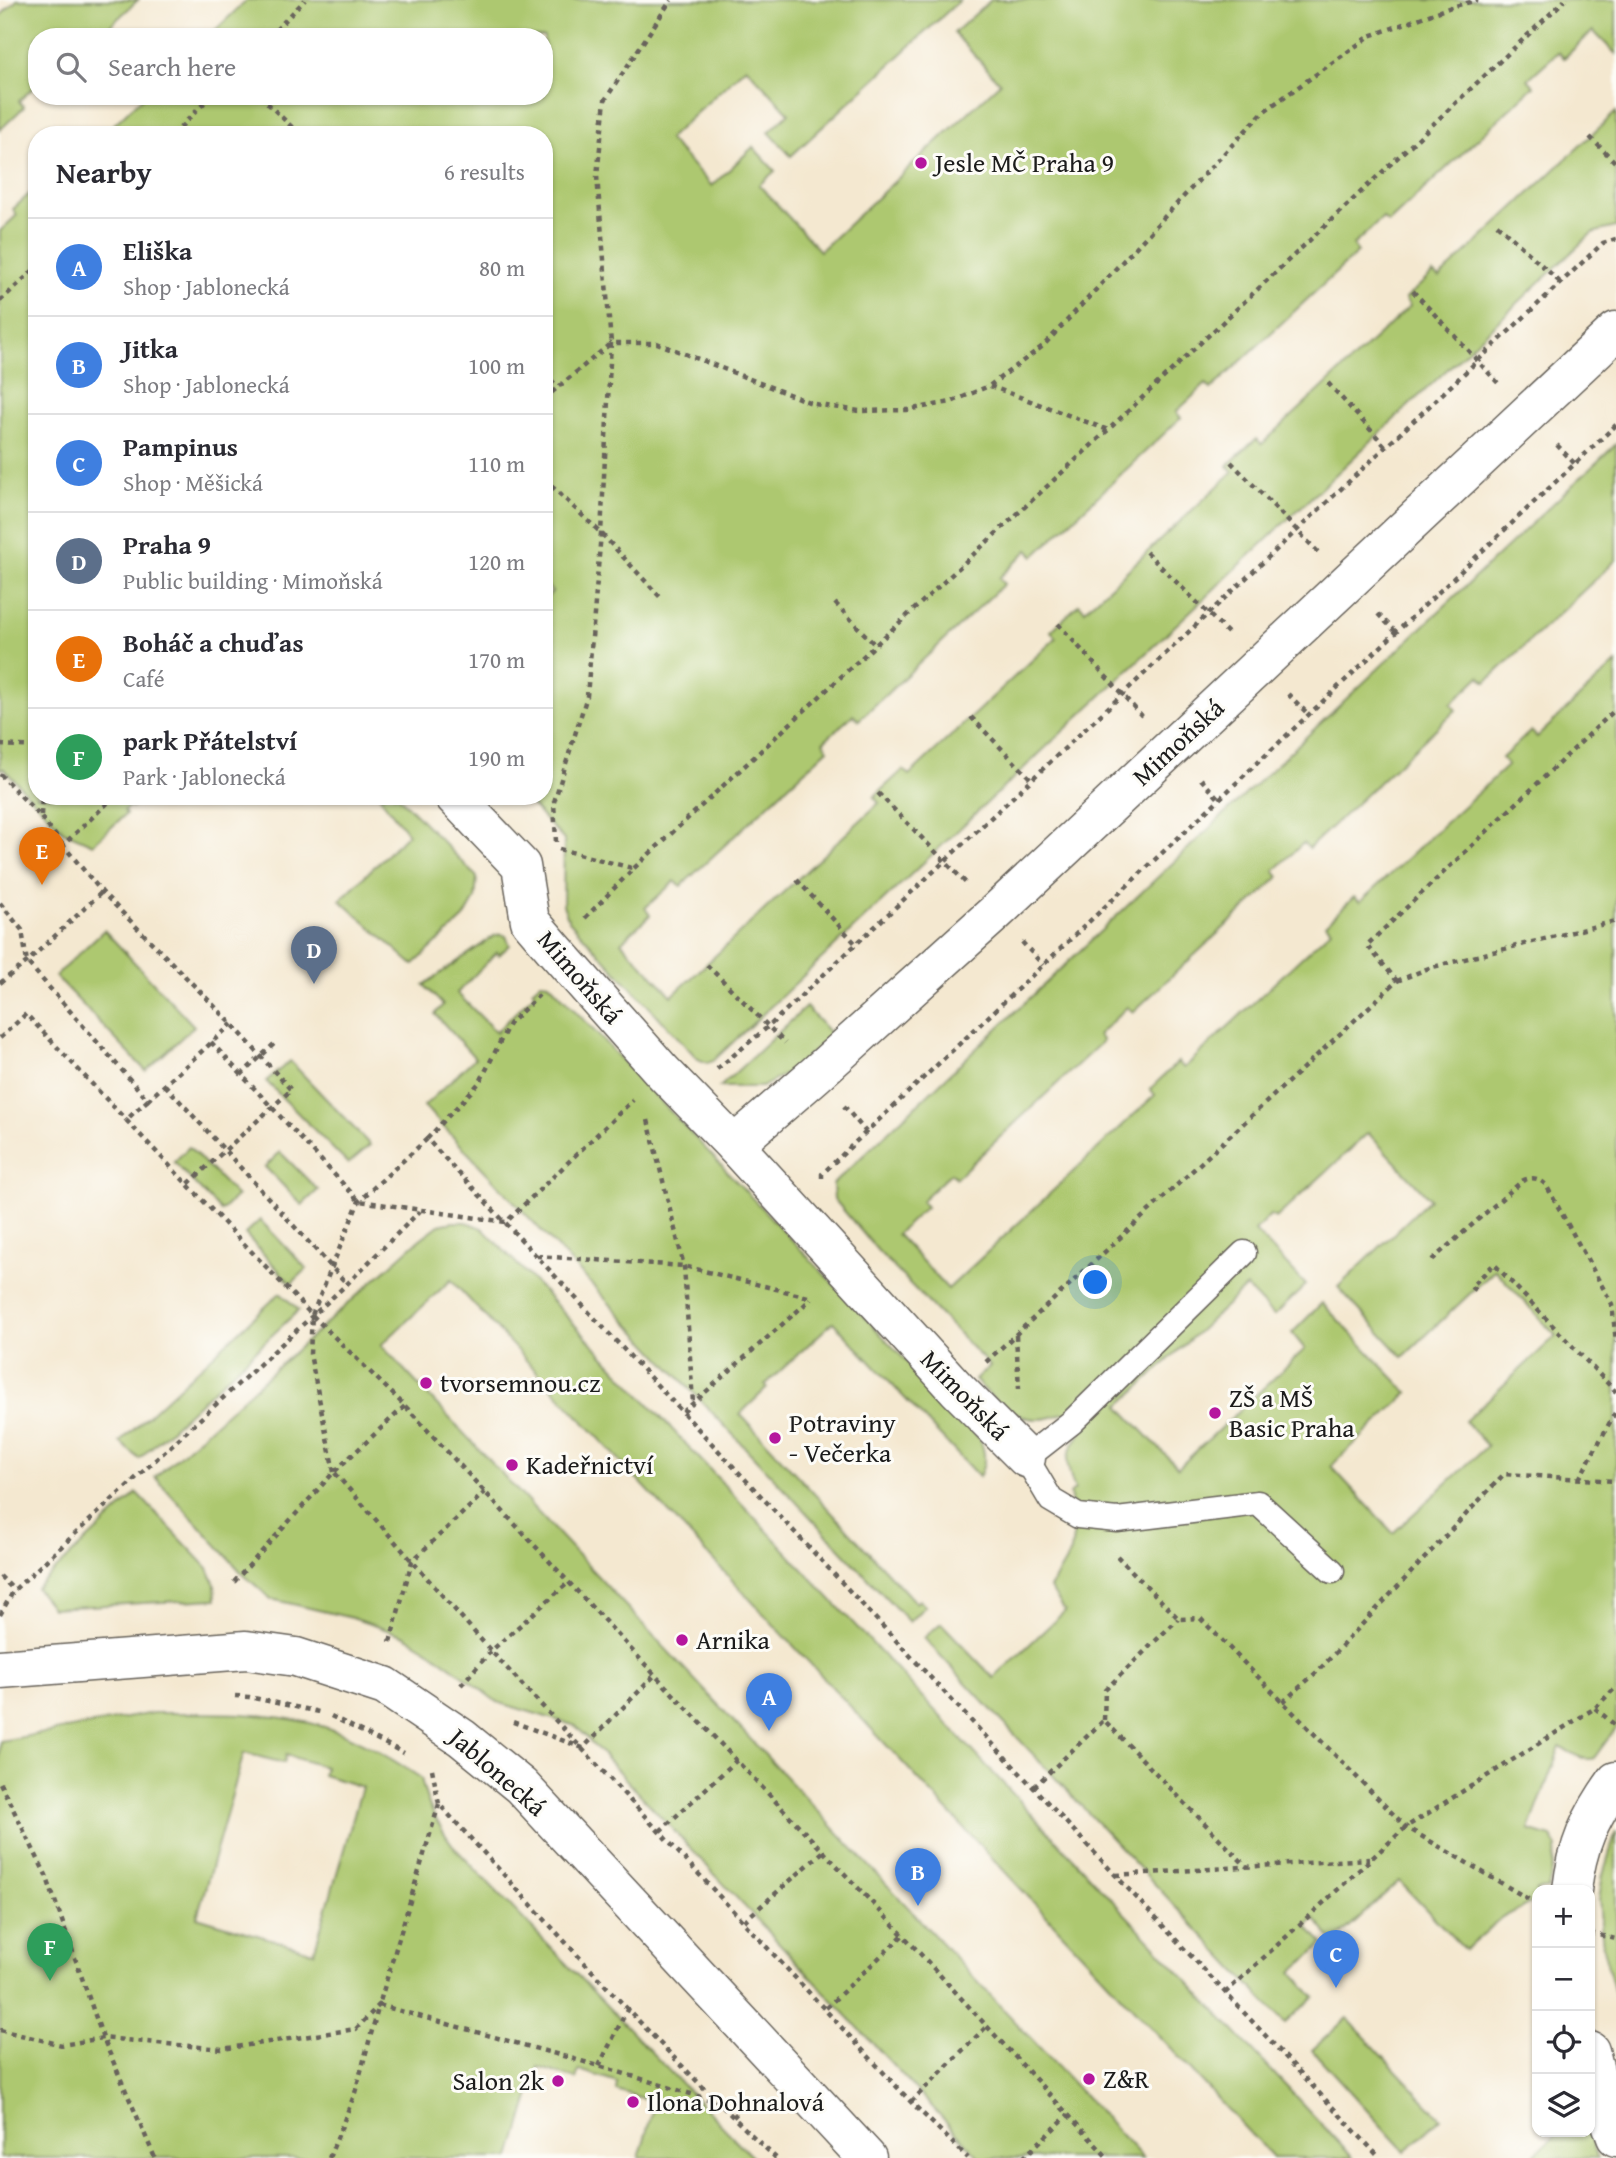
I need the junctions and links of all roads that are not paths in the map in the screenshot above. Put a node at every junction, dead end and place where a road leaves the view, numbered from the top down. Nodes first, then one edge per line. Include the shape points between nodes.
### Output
1 (1616, 331) edge
2 (463, 805) edge
3 (734, 1145) junction
4 (1244, 1253) dead end
5 (1026, 1458) junction
6 (1332, 1571) dead end
7 (0, 1669) edge
8 (1616, 1780) edge
9 (1572, 1885) edge
10 (1595, 2071) edge
11 (1616, 2137) edge
12 (867, 2158) edge

1 - 3 street, Mimoňská via 995,913
2 - 3 street, Mimoňská via 521,866 530,921 562,957 651,1082
3 - 5 street, Mimoňská
4 - 5 lane via 1072,1422
5 - 6 lane via 1051,1500 1077,1516 1117,1520 1258,1503
7 - 12 street, Jablonecká via 246,1650 296,1657 385,1686 463,1738 521,1786
8 - 9 street via 1595,1810 1574,1865
10 - 11 street

